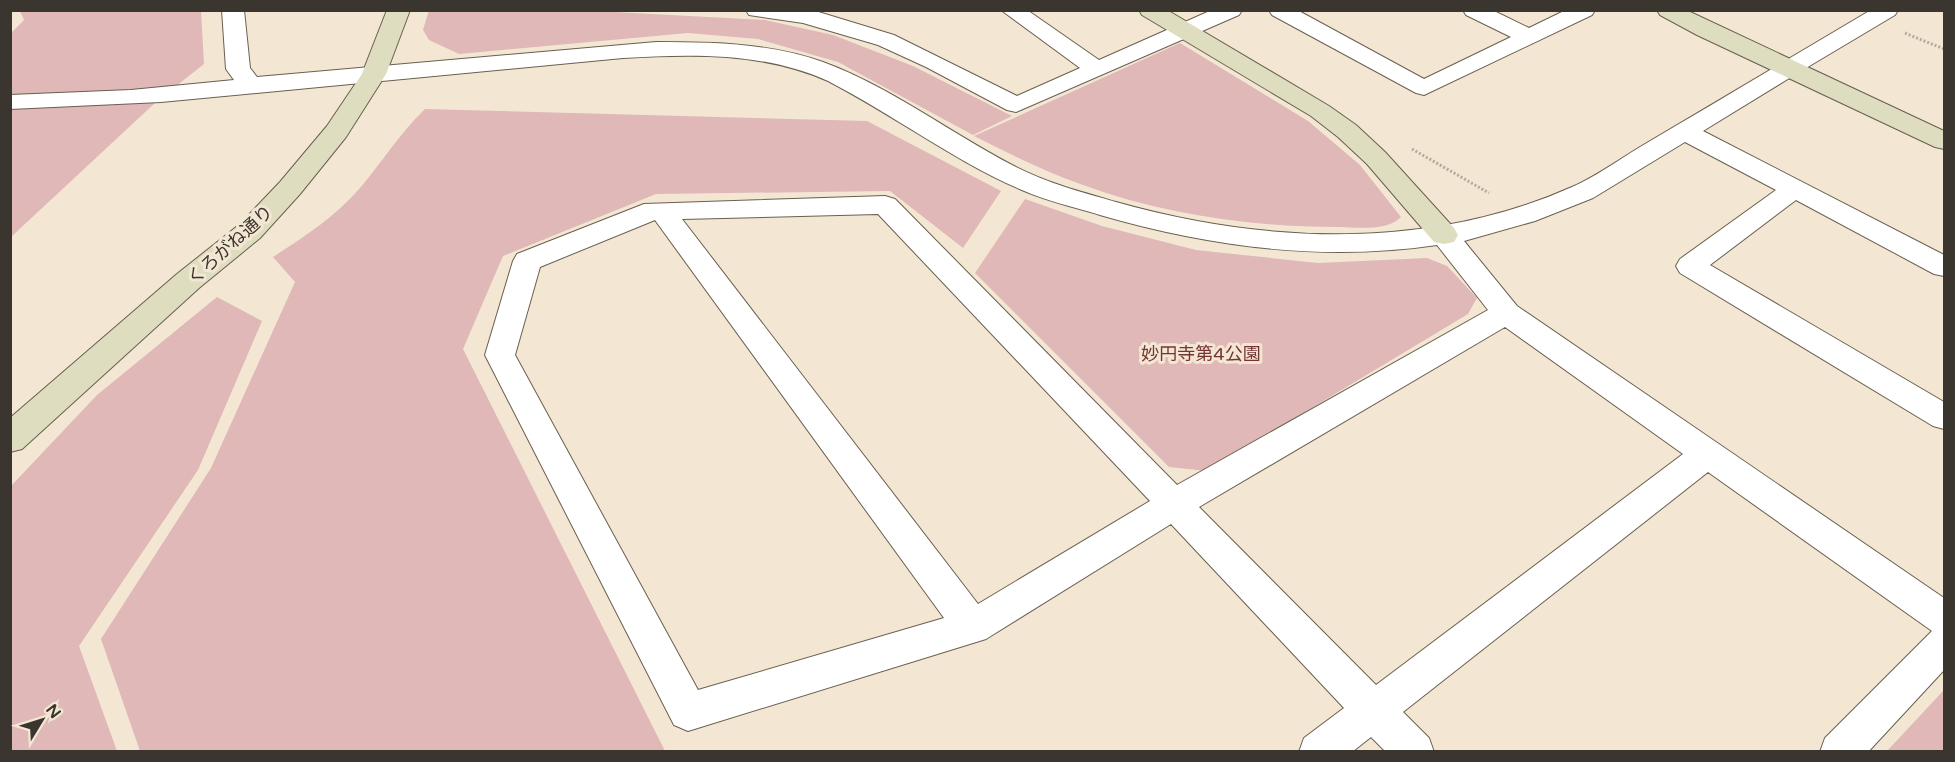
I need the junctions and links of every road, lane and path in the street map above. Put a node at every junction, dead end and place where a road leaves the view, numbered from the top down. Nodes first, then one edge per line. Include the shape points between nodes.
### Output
1 (233, 10) edge
2 (399, 10) edge
3 (757, 10) edge
4 (1012, 10) edge
5 (1150, 10) edge
6 (1231, 10) edge
7 (1280, 10) edge
8 (1474, 10) edge
9 (1584, 10) edge
10 (1668, 10) edge
11 (803, 14) edge
12 (1879, 15) edge
13 (1184, 31) junction
14 (1529, 38) junction
15 (1944, 49) edge
16 (1793, 66) junction
17 (1097, 69) junction
18 (374, 74) junction
19 (251, 86) junction
20 (10, 102) edge
21 (1686, 132) junction
22 (1944, 141) edge
23 (1410, 148) dead end
24 (1794, 189) junction
25 (1497, 198) dead end
26 (662, 211) junction
27 (1444, 235) junction
28 (1944, 267) edge
29 (1506, 313) junction
30 (1944, 417) edge
31 (10, 439) edge
32 (1708, 454) junction
33 (1174, 504) junction
34 (1944, 619) edge
35 (973, 627) junction
36 (1944, 644) edge
37 (1374, 710) junction
38 (1319, 752) edge
39 (1414, 752) edge
40 (1840, 752) edge

1 - 19 street via 238,69
2 - 18 street, くろがね通り
3 - 11 street
4 - 17 street
5 - 13 street
6 - 13 street
7 - 14 street via 1424,88
8 - 14 street
9 - 14 street
10 - 16 street
11 - 17 street via 886,40 1016,105
12 - 15 path
12 - 16 street
13 - 17 street
13 - 27 street via 1347,131
16 - 21 street
16 - 22 street
18 - 19 street
18 - 27 street via 648,49 727,49 794,60 841,78 1025,182 1129,216 1273,240 1375,242
18 - 31 street, くろがね通り via 337,131 250,231
19 - 20 street
21 - 24 street
21 - 27 street via 1549,208
23 - 25 path
24 - 28 street
24 - 30 street via 1690,266
26 - 33 street via 885,205
26 - 35 street
26 - 35 street via 644,213 527,261 500,355 688,712
27 - 29 street
29 - 32 street
29 - 33 street
32 - 34 street
32 - 37 street
33 - 35 street
33 - 37 street
36 - 40 street
37 - 38 street
37 - 39 street

